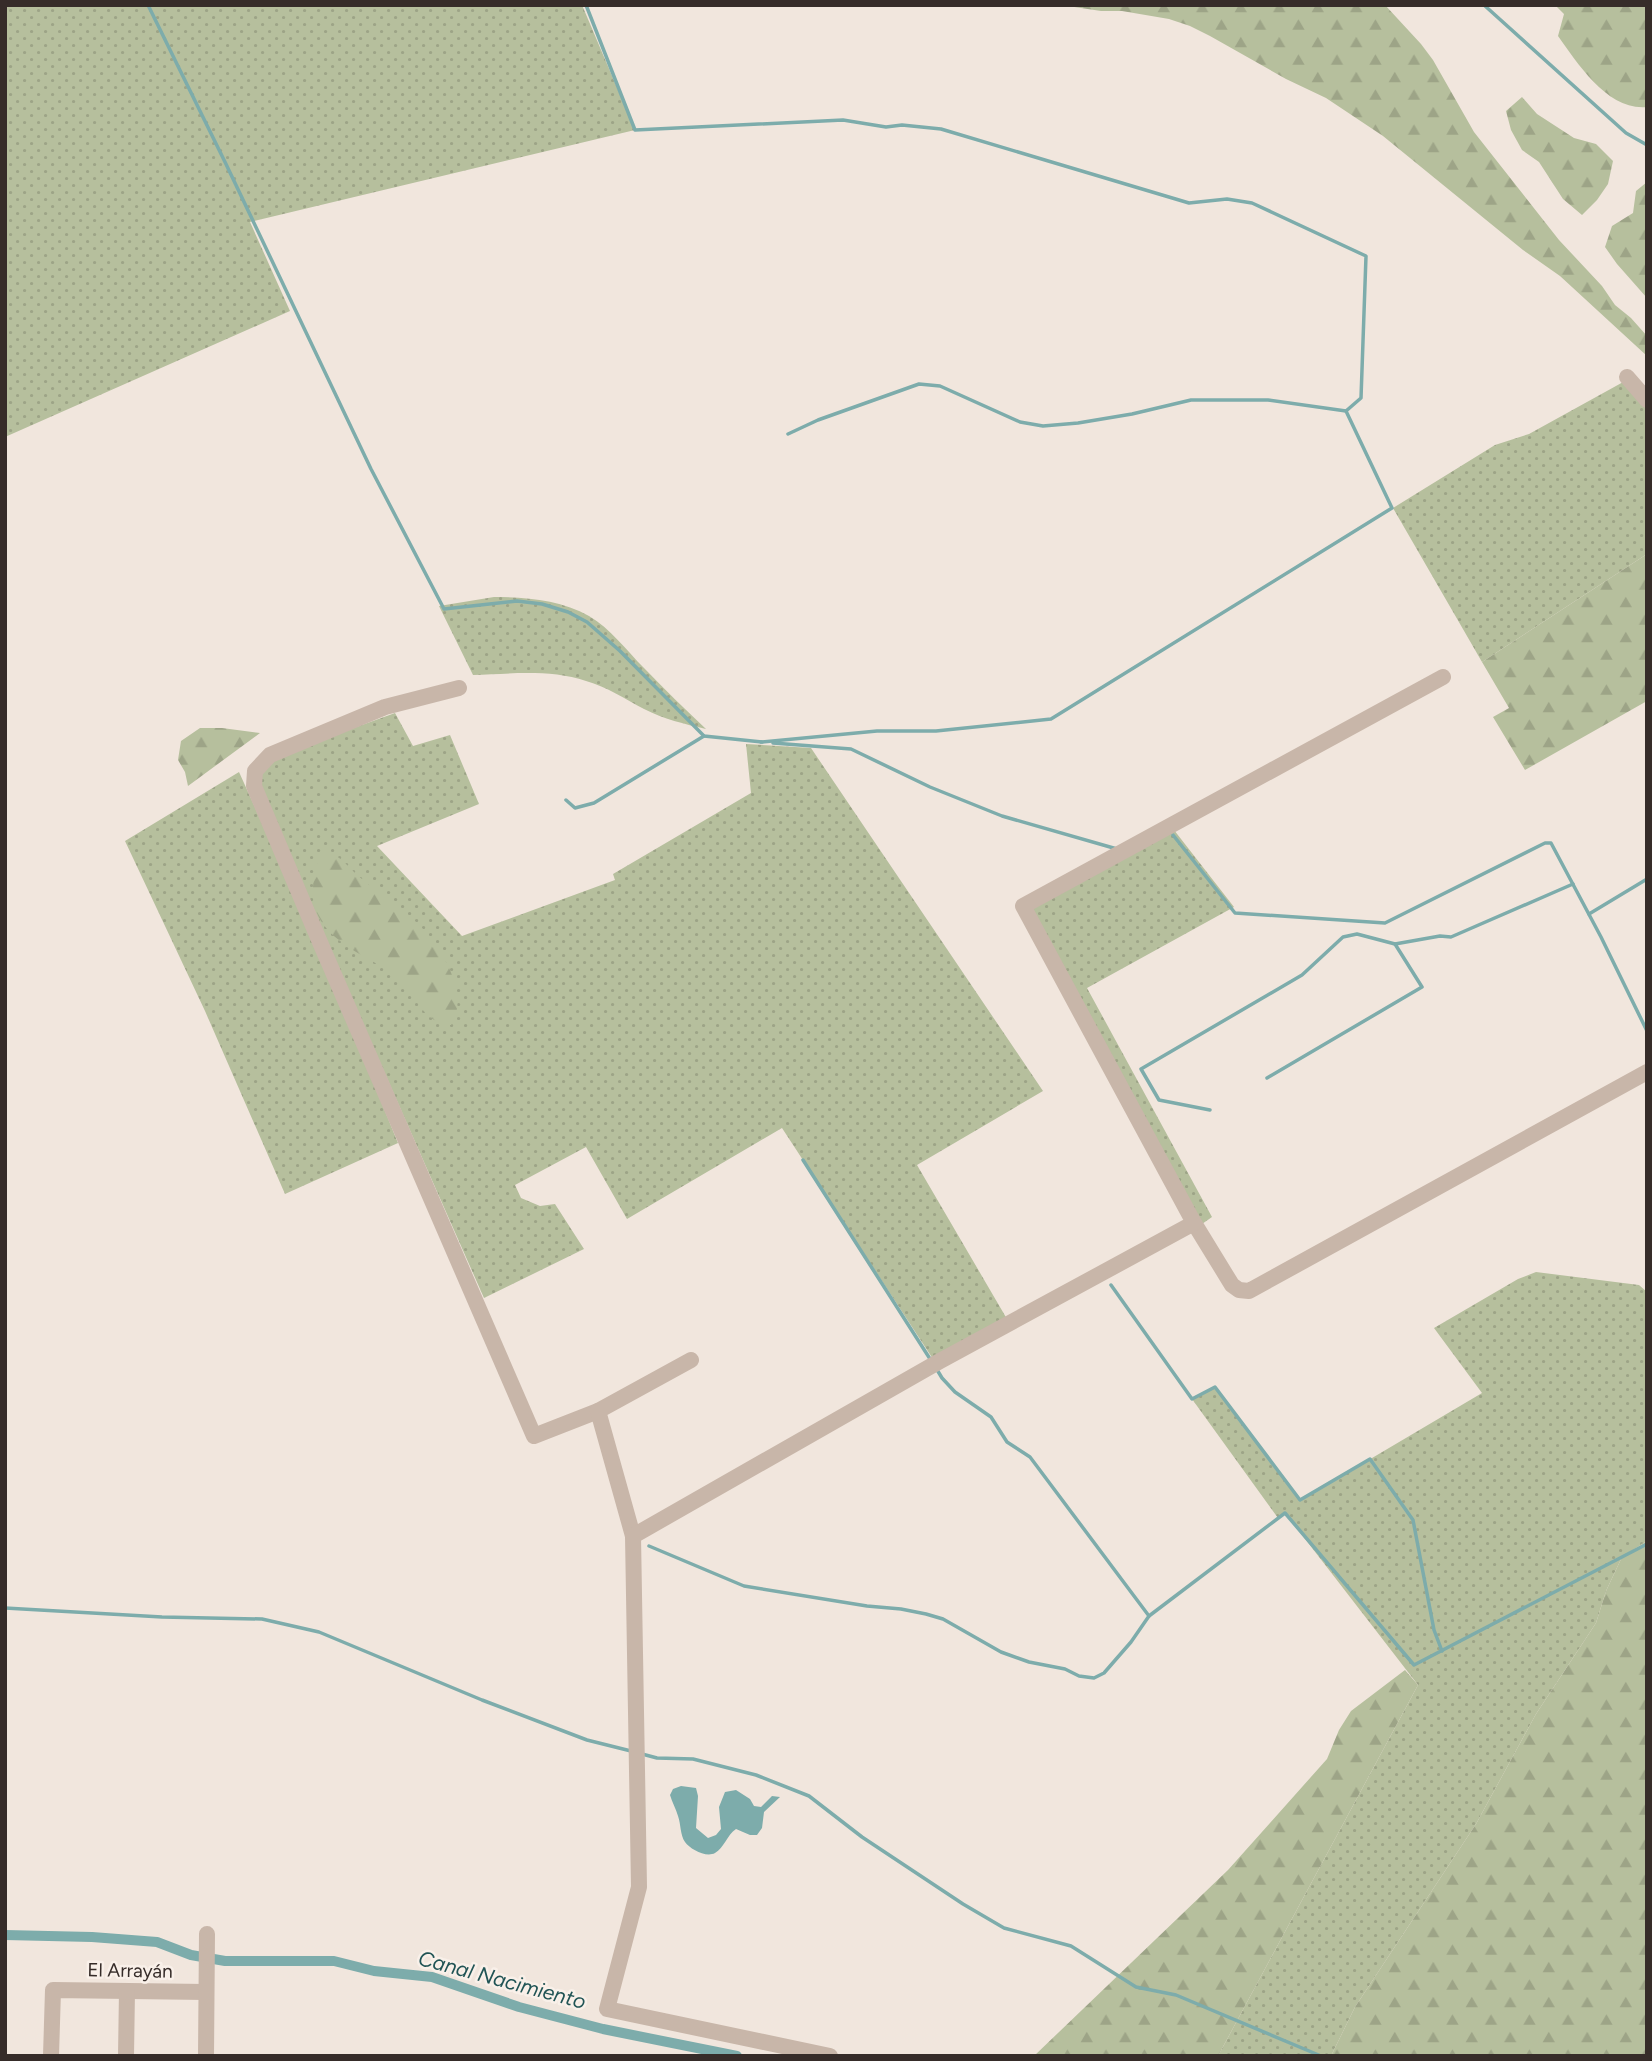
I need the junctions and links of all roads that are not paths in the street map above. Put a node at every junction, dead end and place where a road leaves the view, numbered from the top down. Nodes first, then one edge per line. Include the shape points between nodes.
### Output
1 (1627, 377) dead end
2 (1647, 400) edge
3 (1443, 677) dead end
4 (459, 688) dead end
5 (1647, 1072) edge
6 (1194, 1223) junction
7 (691, 1360) dead end
8 (598, 1411) junction
9 (633, 1536) junction
10 (207, 1934) dead end
11 (127, 1991) junction
12 (206, 1992) junction
13 (51, 2056) edge
14 (126, 2056) edge
15 (205, 2056) edge
16 (830, 2056) edge

1 - 2 street
3 - 6 street via 1023,906
4 - 8 street via 385,707 270,755 256,771 254,786 534,1436
5 - 6 street via 1249,1291 1232,1284
6 - 9 street
7 - 8 street
8 - 9 street
9 - 16 street via 639,1886 607,2009
10 - 12 street
11 - 12 street, El Arrayán
11 - 13 street, El Arrayán via 53,1990
11 - 14 street
12 - 15 street

